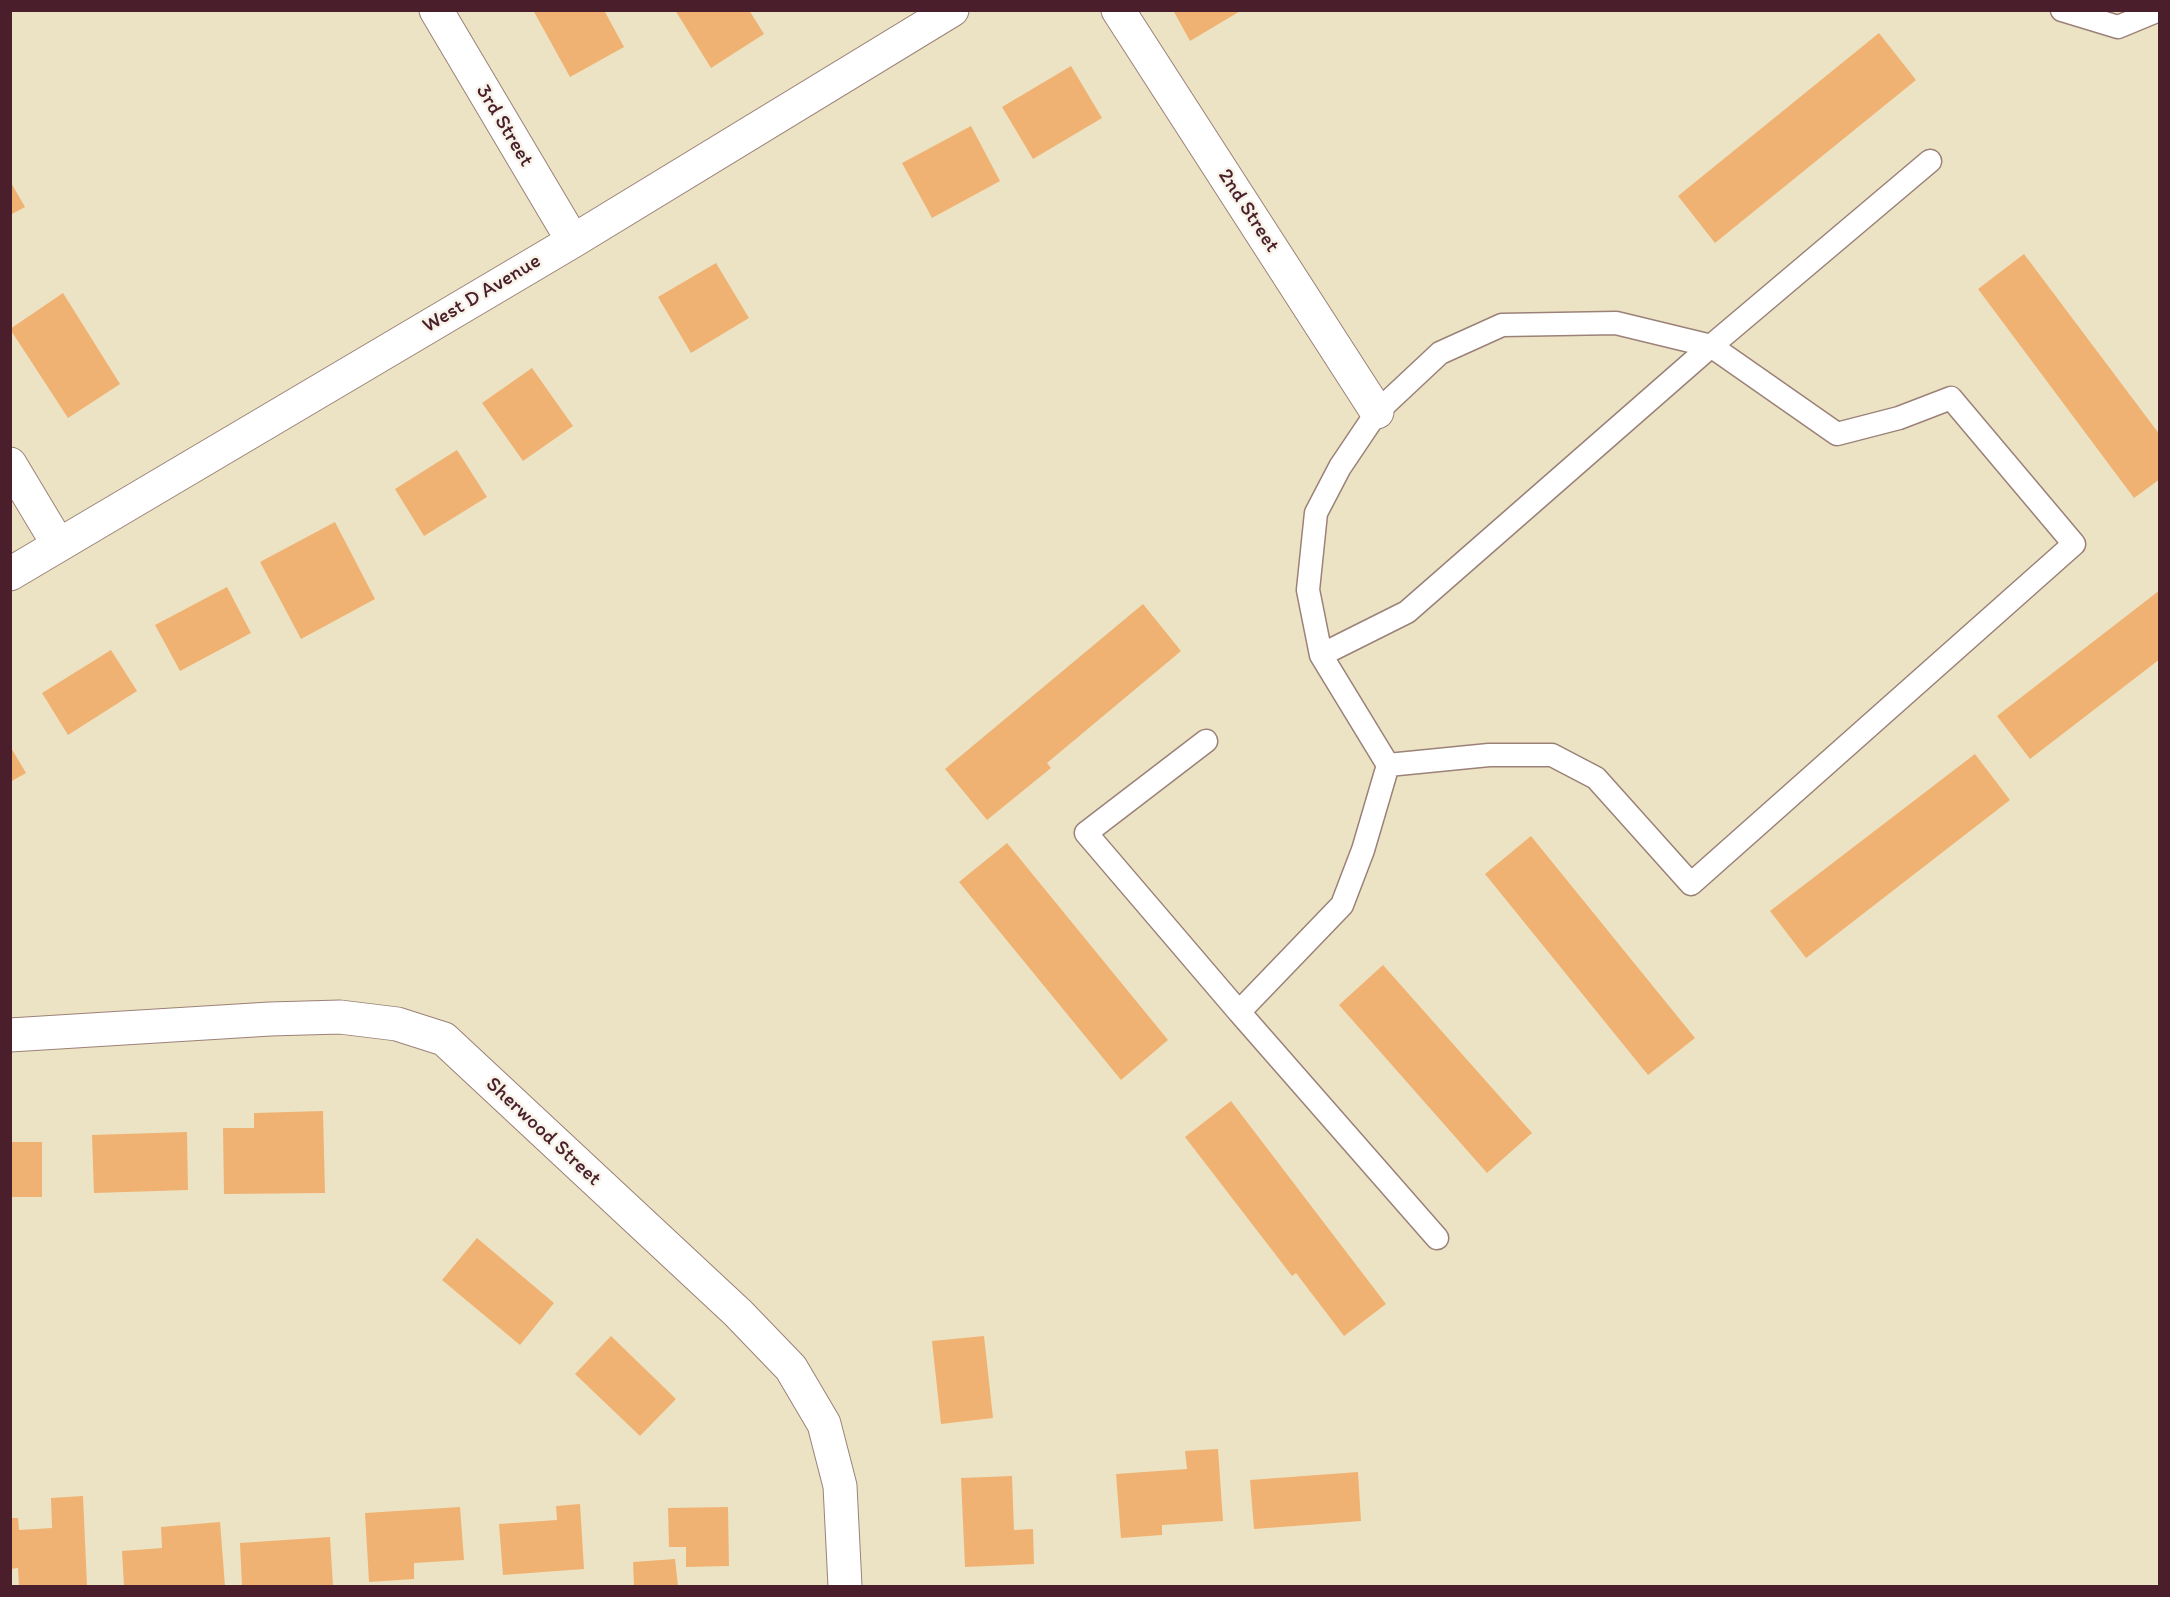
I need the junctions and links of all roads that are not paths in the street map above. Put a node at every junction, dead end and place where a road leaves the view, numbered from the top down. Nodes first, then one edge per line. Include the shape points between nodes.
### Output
1 (436, 10) edge
2 (952, 10) edge
3 (1119, 10) edge
4 (2062, 10) edge
5 (2159, 10) edge
6 (1930, 161) dead end
7 (573, 241) junction
8 (1711, 346) junction
9 (1377, 412) junction
10 (10, 464) edge
11 (58, 544) junction
12 (10, 574) edge
13 (1321, 655) junction
14 (1206, 741) dead end
15 (1388, 765) junction
16 (1239, 1012) junction
17 (10, 1035) edge
18 (1437, 1238) dead end
19 (845, 1587) edge

1 - 7 street, 3rd Street
2 - 7 street, West D Avenue
3 - 9 street, 2nd Street
4 - 5 lane via 2118,27
6 - 8 lane
7 - 11 street, West D Avenue
8 - 9 lane via 1616,323 1502,325 1440,353
8 - 13 lane via 1407,612
8 - 15 lane via 1837,434 1899,418 1951,398 2074,544 1691,884 1596,778 1551,755 1489,755
9 - 13 lane via 1340,467 1316,513 1308,590
10 - 11 street
11 - 12 street, West D Avenue
13 - 15 lane
14 - 16 lane via 1086,833
15 - 16 lane via 1342,905
16 - 18 lane
17 - 19 street, Sherwood Street via 340,1017 397,1024 444,1039 738,1313 791,1368 824,1424 840,1486

